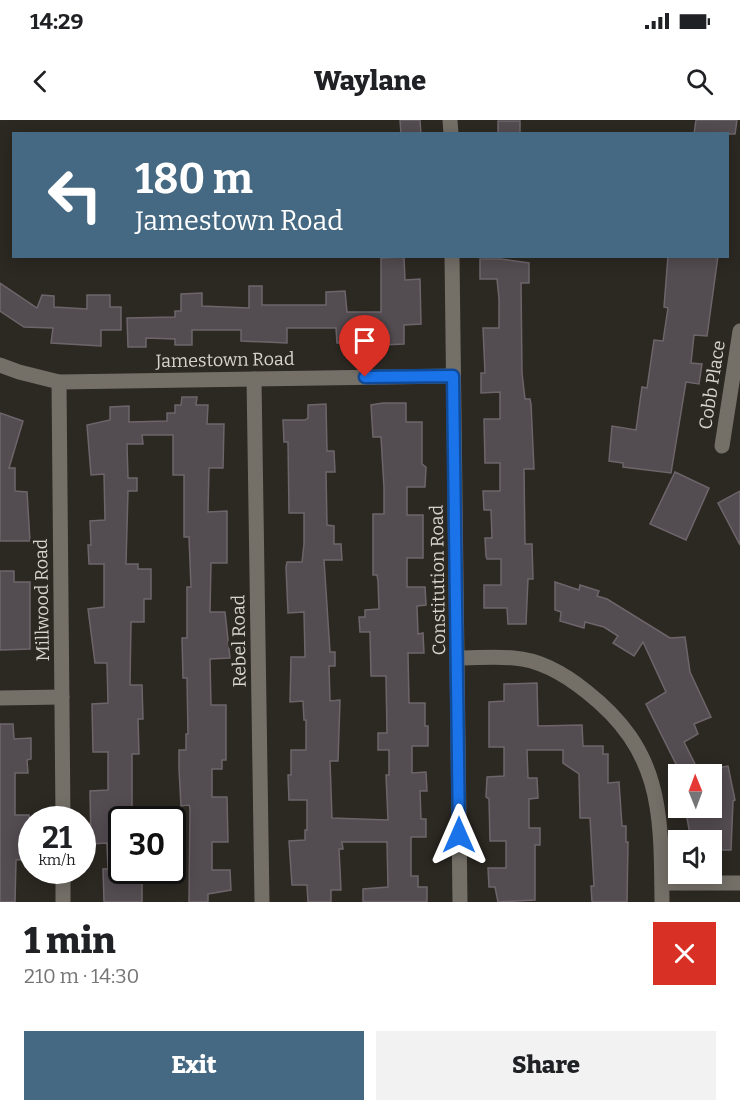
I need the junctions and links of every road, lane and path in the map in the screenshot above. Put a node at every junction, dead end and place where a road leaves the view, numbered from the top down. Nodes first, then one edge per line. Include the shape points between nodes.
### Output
1 (452, 258) edge
2 (740, 331) edge
3 (0, 364) edge
4 (453, 376) junction
5 (254, 379) junction
6 (59, 382) junction
7 (722, 446) dead end
8 (458, 658) junction
9 (62, 697) junction
10 (0, 698) edge
11 (63, 806) edge
12 (662, 883) junction
13 (740, 883) edge
14 (63, 884) edge
15 (63, 902) edge
16 (262, 902) edge
17 (460, 902) edge
18 (662, 902) edge

1 - 4 street, Constitution Road
2 - 7 street, Cobb Place
3 - 6 street, Jamestown Road
4 - 5 street, Jamestown Road
4 - 8 street, Constitution Road
5 - 6 street, Jamestown Road
5 - 16 street, Rebel Road
6 - 9 street, Millwood Road
8 - 12 street via 515,658 540,664 566,675 614,713 649,768 661,820
8 - 17 street, Constitution Road
9 - 10 street
9 - 11 street, Millwood Road
12 - 13 street
12 - 18 street
14 - 15 street

